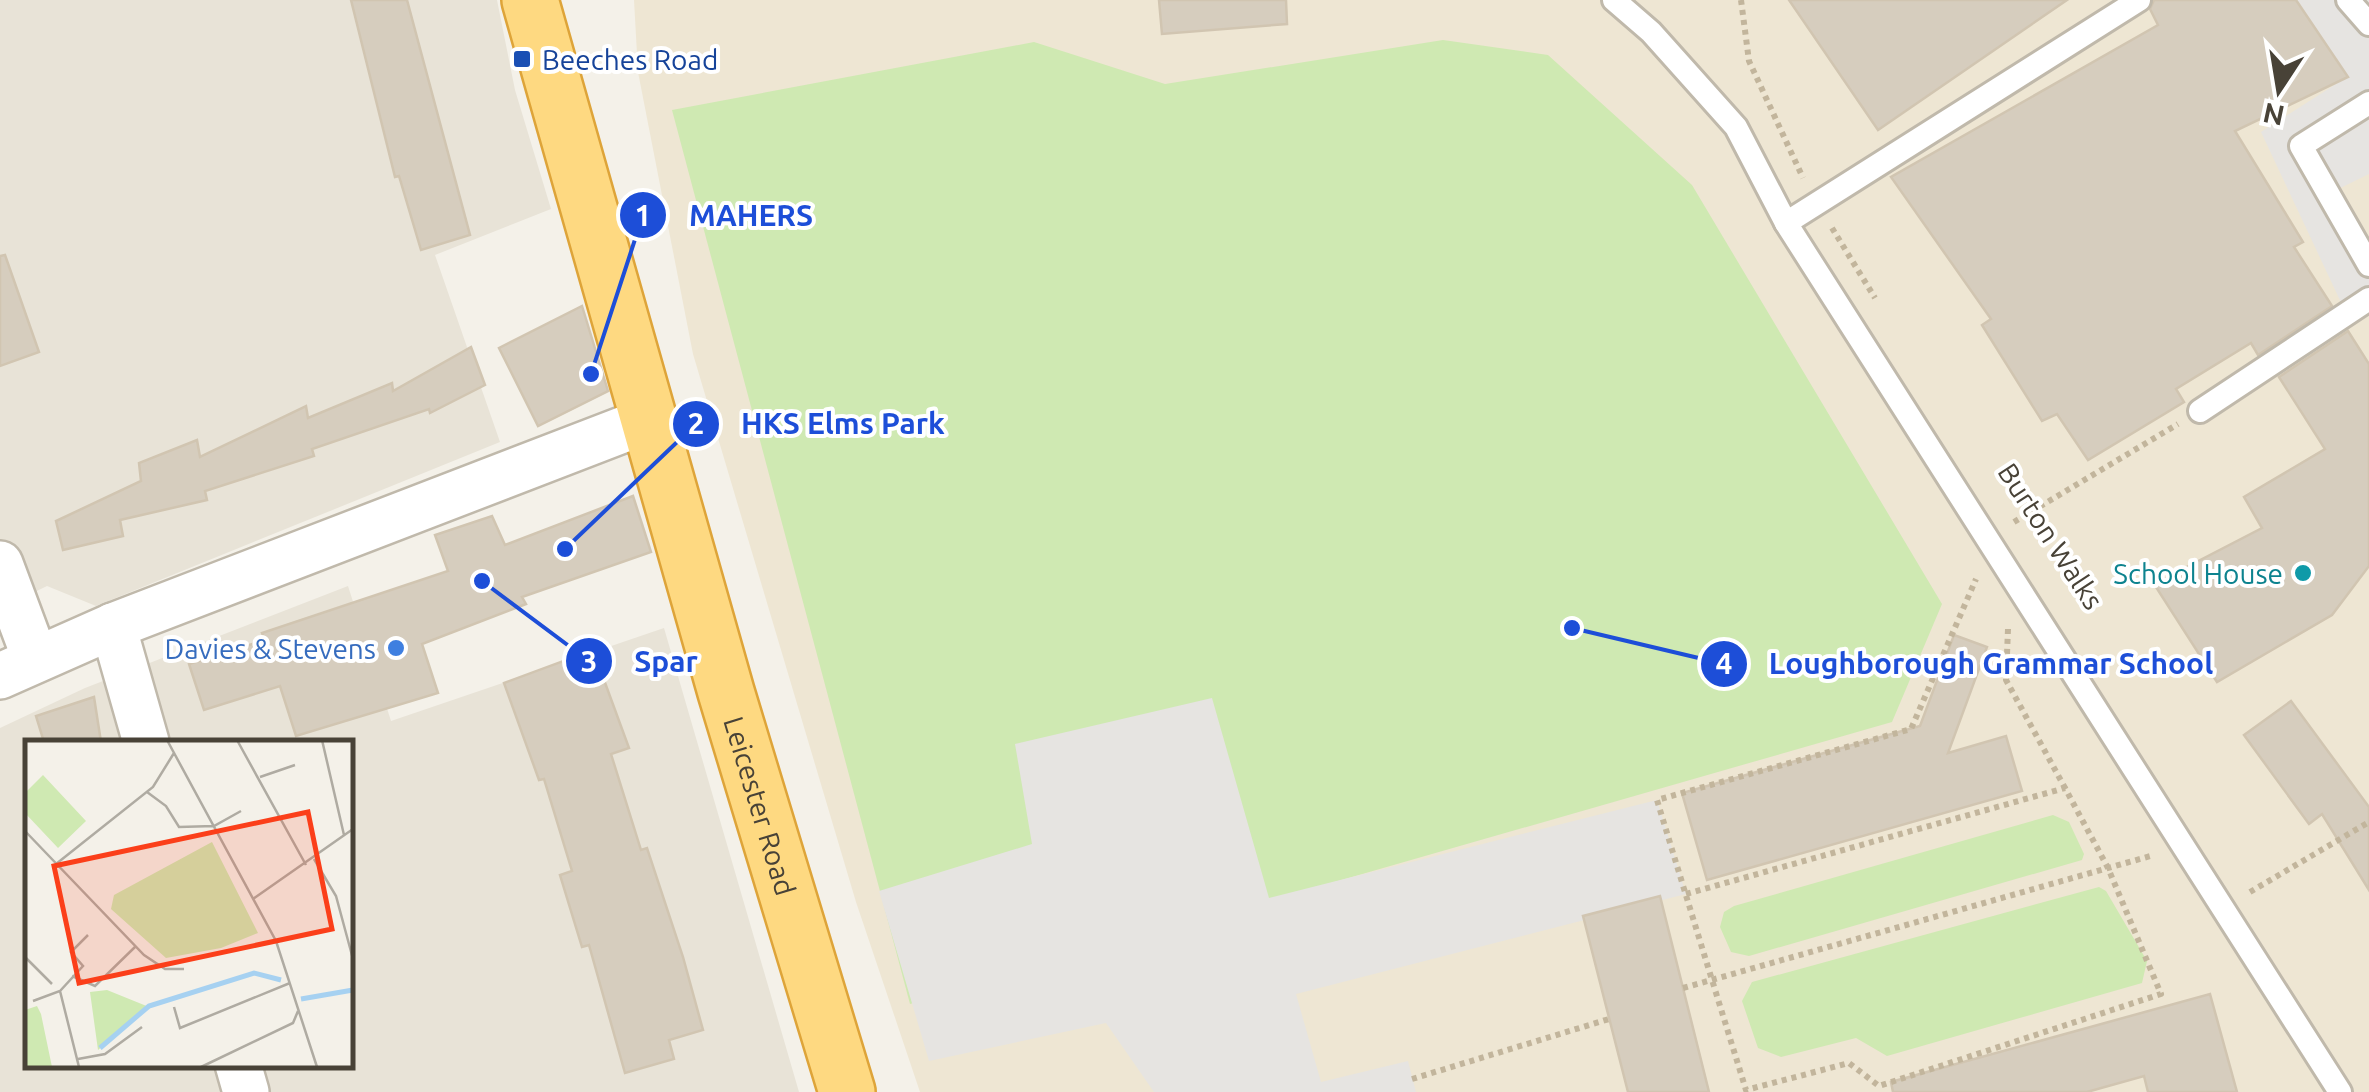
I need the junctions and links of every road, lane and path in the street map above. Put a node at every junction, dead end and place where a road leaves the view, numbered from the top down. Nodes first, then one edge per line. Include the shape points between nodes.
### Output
1 (530, 0) edge
2 (1614, 0) edge
3 (1741, 0) edge
4 (2139, 0) edge
5 (2348, 0) edge
6 (2369, 24) edge
7 (2369, 103) edge
8 (1817, 203) junction
9 (1786, 223) junction
10 (2369, 265) edge
11 (2369, 299) edge
12 (1876, 300) dead end
13 (2200, 411) joint
14 (648, 420) junction
15 (2004, 506) dead end
16 (2014, 522) junction
17 (2023, 536) dead end
18 (1992, 541) junction
19 (0, 564) edge
20 (1976, 579) junction
21 (1987, 592) dead end
22 (2008, 617) dead end
23 (113, 626) junction
24 (18, 667) edge
25 (145, 740) edge
26 (2065, 788) junction
27 (2369, 822) edge
28 (2182, 847) junction
29 (2108, 868) junction
30 (2240, 875) dead end
31 (2250, 892) junction
32 (1686, 894) junction
33 (2261, 908) dead end
34 (1712, 981) junction
35 (1683, 988) dead end
36 (1610, 1019) dead end
37 (239, 1067) edge
38 (1412, 1079) dead end
39 (246, 1092) edge
40 (846, 1092) edge
41 (2340, 1092) edge

1 - 14 highway, Leicester Road
2 - 9 lane via 1736,128
3 - 8 path via 1742,33 1761,94
4 - 8 lane
5 - 6 lane
7 - 10 lane via 2301,146
8 - 9 lane
8 - 12 path
9 - 18 lane
11 - 13 lane
13 - 16 path
14 - 23 street
14 - 40 highway, Leicester Road
15 - 16 path, Burton Walks
16 - 17 path, Burton Walks
18 - 20 path
18 - 28 lane
19 - 24 street
20 - 21 path
20 - 32 path via 1910,729 1656,800
22 - 26 path via 2006,680
23 - 24 street
23 - 25 street
26 - 29 path
26 - 32 path
27 - 31 path
28 - 29 path
28 - 41 lane
29 - 34 path
29 - 34 path via 2160,994 1880,1086 1849,1063 1746,1090
30 - 31 path
31 - 33 path
32 - 34 path
34 - 35 path
36 - 38 path
37 - 39 street

